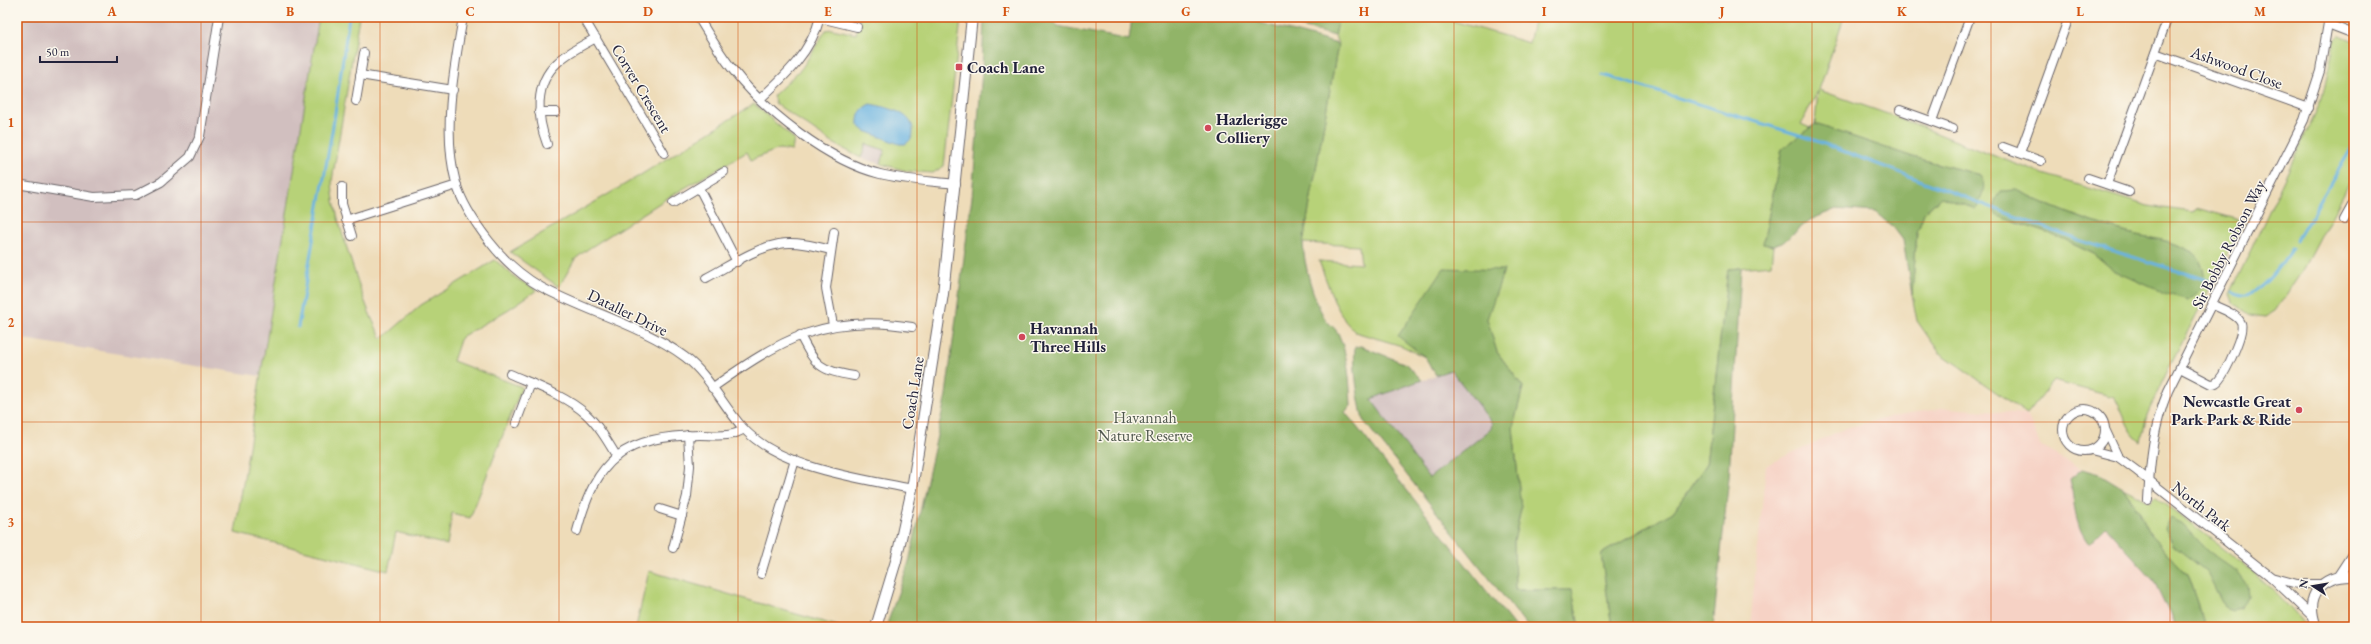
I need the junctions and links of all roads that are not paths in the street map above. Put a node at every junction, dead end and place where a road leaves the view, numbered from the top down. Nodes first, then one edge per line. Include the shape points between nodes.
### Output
1 (219, 17) edge
2 (463, 17) edge
3 (584, 17) edge
4 (698, 17) edge
5 (972, 17) edge
6 (1970, 17) edge
7 (2070, 17) edge
8 (2168, 17) edge
9 (820, 18) edge
10 (2329, 20) edge
11 (857, 27) dead end
12 (2354, 34) edge
13 (596, 38) junction
14 (2155, 52) junction
15 (364, 53) dead end
16 (360, 75) junction
17 (453, 90) junction
18 (760, 99) junction
19 (356, 101) dead end
20 (2309, 108) junction
21 (1900, 110) dead end
22 (539, 112) junction
23 (556, 112) dead end
24 (1932, 121) junction
25 (1953, 129) dead end
26 (547, 144) dead end
27 (2003, 147) dead end
28 (664, 153) dead end
29 (2020, 153) junction
30 (2041, 161) dead end
31 (724, 172) dead end
32 (2088, 178) dead end
33 (17, 184) edge
34 (956, 184) junction
35 (2107, 184) junction
36 (457, 185) junction
37 (342, 187) dead end
38 (699, 188) junction
39 (2129, 192) dead end
40 (2354, 202) edge
41 (673, 203) dead end
42 (2351, 213) edge
43 (346, 220) junction
44 (2344, 220) dead end
45 (834, 232) dead end
46 (352, 236) dead end
47 (831, 250) junction
48 (737, 262) junction
49 (706, 278) dead end
50 (2213, 305) junction
51 (833, 325) junction
52 (912, 327) dead end
53 (800, 335) junction
54 (2180, 368) junction
55 (510, 374) dead end
56 (854, 376) dead end
57 (531, 383) junction
58 (712, 388) junction
59 (516, 423) dead end
60 (744, 429) junction
61 (2105, 429) junction
62 (688, 435) junction
63 (2091, 450) junction
64 (617, 457) junction
65 (2118, 457) junction
66 (795, 460) junction
67 (2149, 481) junction
68 (912, 489) junction
69 (2148, 500) dead end
70 (660, 509) dead end
71 (682, 516) junction
72 (577, 531) dead end
73 (673, 548) dead end
74 (2354, 553) edge
75 (761, 574) dead end
76 (2270, 576) junction
77 (2339, 576) junction
78 (2354, 576) edge
79 (2324, 584) junction
80 (2312, 616) junction
81 (876, 627) edge
82 (2316, 627) edge

1 - 33 street via 200,136 190,157 161,182 136,196 94,197
2 - 17 street, Dataller Drive
3 - 13 street, Corver Crescent
4 - 18 street via 732,70
5 - 34 street, Coach Lane
6 - 24 street
7 - 29 street
8 - 14 street
9 - 11 street
9 - 18 street via 806,49
10 - 12 street
10 - 20 street, Sir Bobby Robson Way via 2320,71
13 - 22 street via 563,58 551,69 542,88
13 - 28 street, Corver Crescent
14 - 20 street, Ashwood Close
14 - 35 street
15 - 16 street
16 - 17 street
16 - 19 street
17 - 36 street, Dataller Drive via 450,129
18 - 34 street via 818,146 847,162 880,174
20 - 50 street, Sir Bobby Robson Way
21 - 24 street
22 - 23 street
22 - 26 street
24 - 25 street
27 - 29 street
29 - 30 street
31 - 38 street
32 - 35 street
34 - 68 street, Coach Lane via 944,294
35 - 39 street
36 - 43 street
36 - 58 street, Dataller Drive via 467,210 482,232 498,253 517,271 541,287 646,335 684,356 697,367
37 - 43 street
38 - 41 street
38 - 48 street
40 - 42 street
42 - 44 street
43 - 46 street
45 - 47 street
47 - 48 street via 802,244 780,244 761,249
47 - 51 street via 826,288
48 - 49 street
50 - 54 street, Sir Bobby Robson Way
50 - 54 street via 2237,317 2242,325 2241,335 2222,376 2216,383 2211,384
51 - 52 street via 868,322
51 - 53 street
53 - 56 street via 814,359 827,371
53 - 58 street via 780,344
54 - 67 street, Sir Bobby Robson Way via 2156,424
55 - 57 street
57 - 59 street
57 - 64 street via 586,414 606,438
58 - 60 street, Dataller Drive
60 - 62 street via 732,435
60 - 66 street, Dataller Drive via 755,439
61 - 63 street via 2102,442
61 - 63 street, North Park via 2100,416 2089,409 2074,411 2068,416 2063,429 2066,442 2077,450
61 - 65 street, North Park
62 - 64 street via 652,439 634,445
62 - 71 street via 688,481
63 - 65 street, North Park
64 - 72 street via 595,481 583,507
65 - 67 street, North Park
66 - 68 street, Dataller Drive via 819,469
66 - 75 street
67 - 69 street, Sir Bobby Robson Way
67 - 76 street, North Park
68 - 81 street, Coach Lane via 896,561
70 - 71 street
71 - 73 street
74 - 77 street
76 - 79 street, North Park via 2297,584
76 - 80 street, North Park
77 - 78 street
77 - 79 street
79 - 80 street via 2313,599
80 - 82 street

